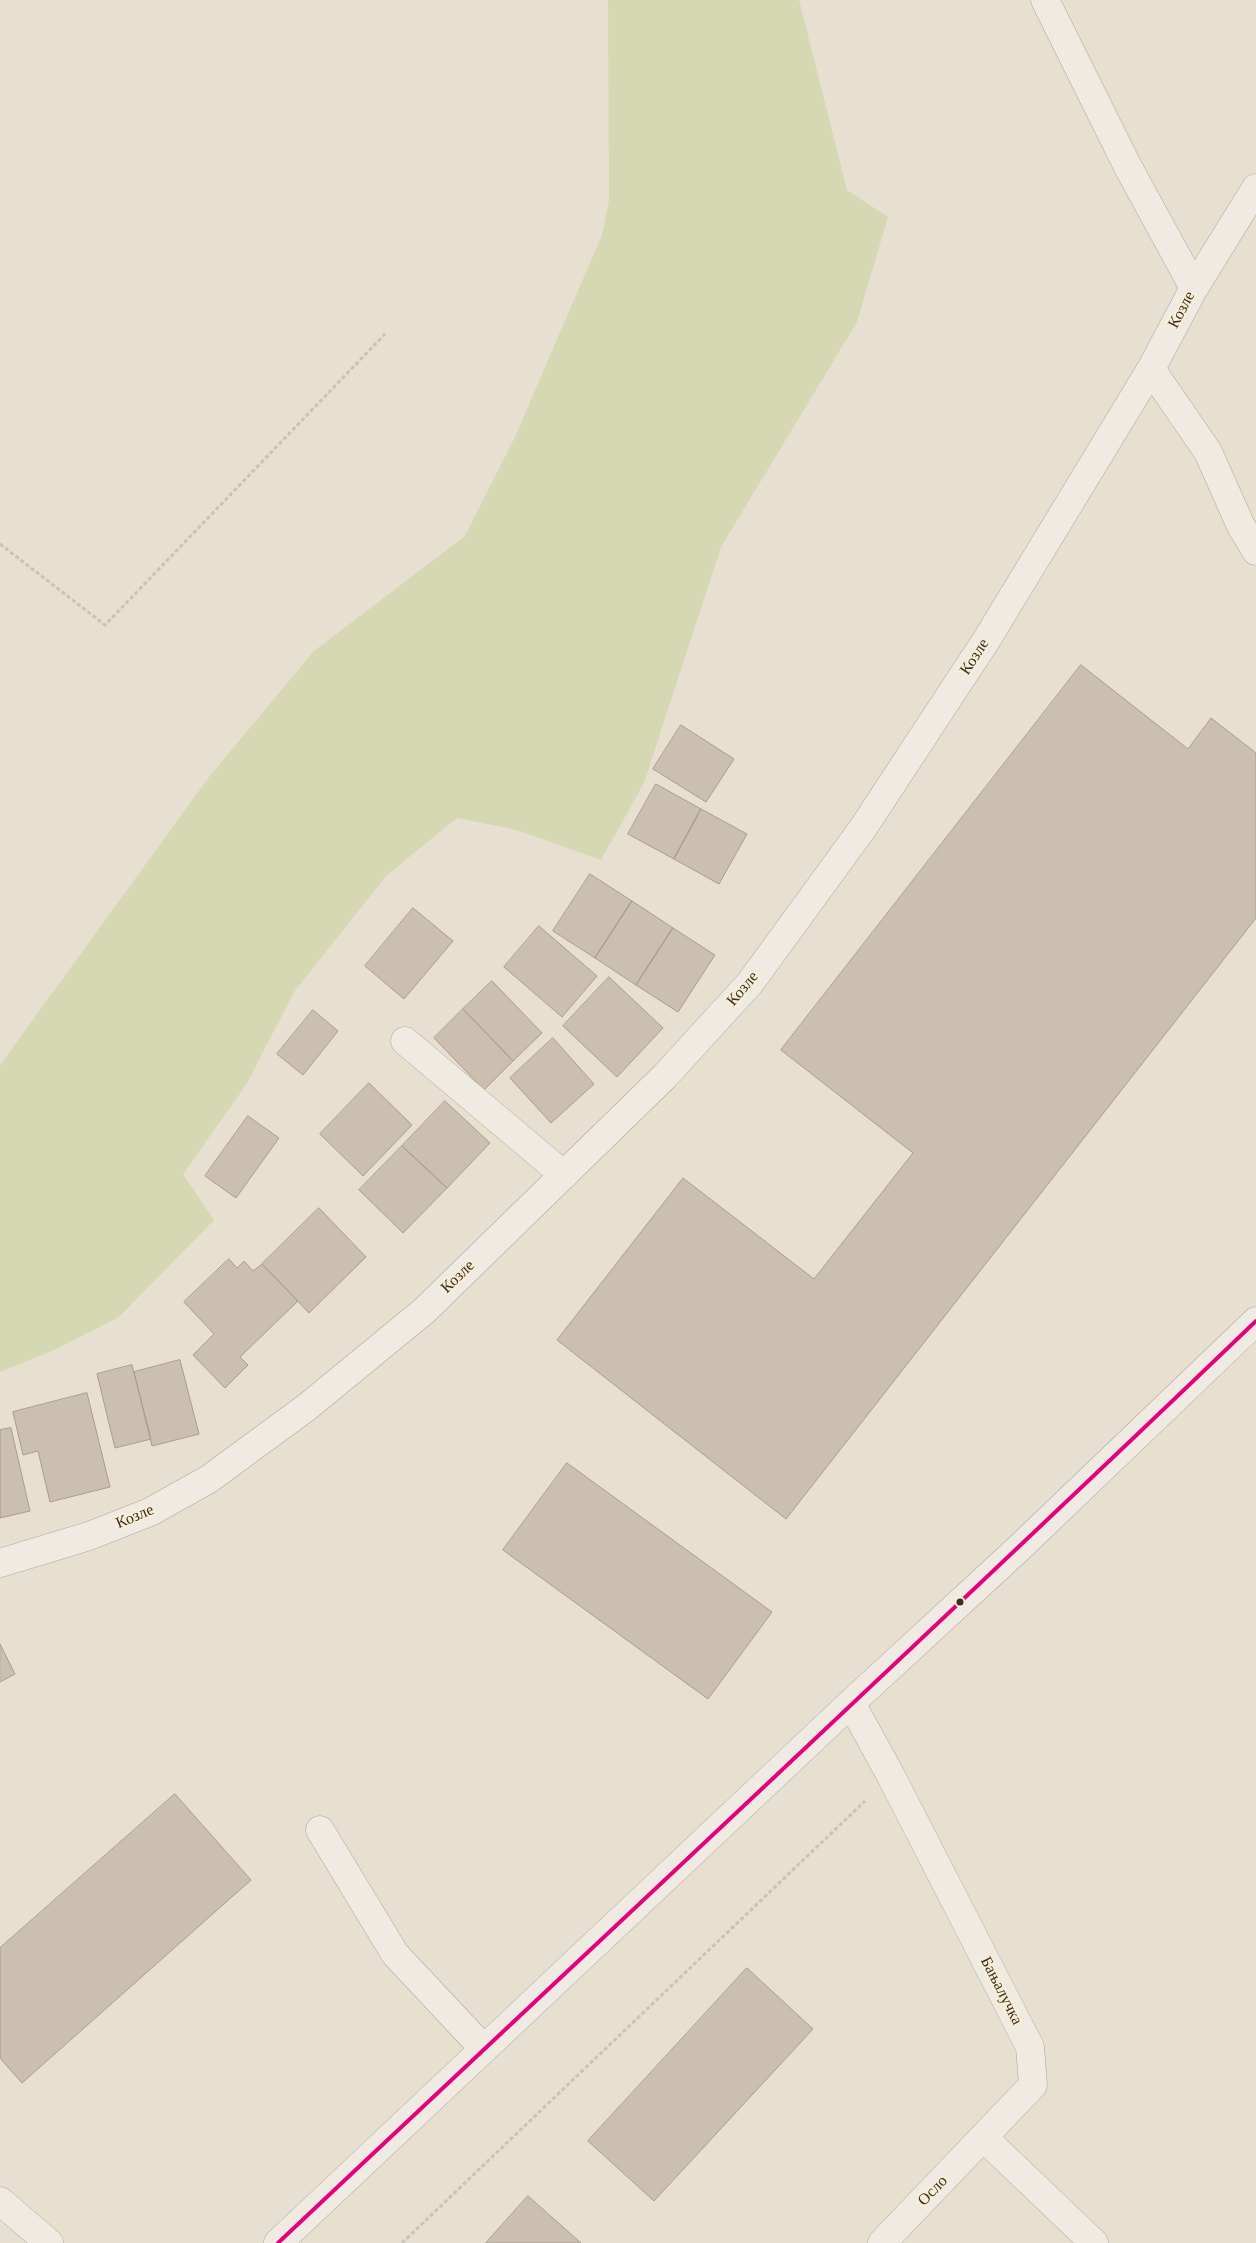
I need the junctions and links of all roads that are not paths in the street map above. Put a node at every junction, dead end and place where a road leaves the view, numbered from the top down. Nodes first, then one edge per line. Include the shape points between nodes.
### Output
1 (1045, 0) edge
2 (1256, 188) edge
3 (1194, 288) junction
4 (1151, 369) junction
5 (1256, 551) edge
6 (405, 1041) dead end
7 (564, 1175) junction
8 (1256, 1321) edge
9 (0, 1563) edge
10 (851, 1702) junction
11 (320, 1830) dead end
12 (484, 2049) junction
13 (984, 2138) junction
14 (0, 2201) edge
15 (49, 2243) edge
16 (278, 2243) edge
17 (882, 2243) edge
18 (1094, 2243) edge

1 - 3 street via 1128,167
2 - 3 street, Козле
3 - 4 street, Козле
4 - 5 street via 1208,452 1241,526
4 - 7 street, Козле via 987,638 863,828 750,983 665,1076
6 - 7 street
7 - 9 street, Козле via 424,1311 307,1408 209,1479 150,1512 89,1536
8 - 10 street via 1017,1550
10 - 12 street
10 - 13 street, Бањалучка via 1030,2047 1032,2085
11 - 12 street via 395,1954
12 - 16 street
13 - 17 street, Осло
13 - 18 street
14 - 15 street

